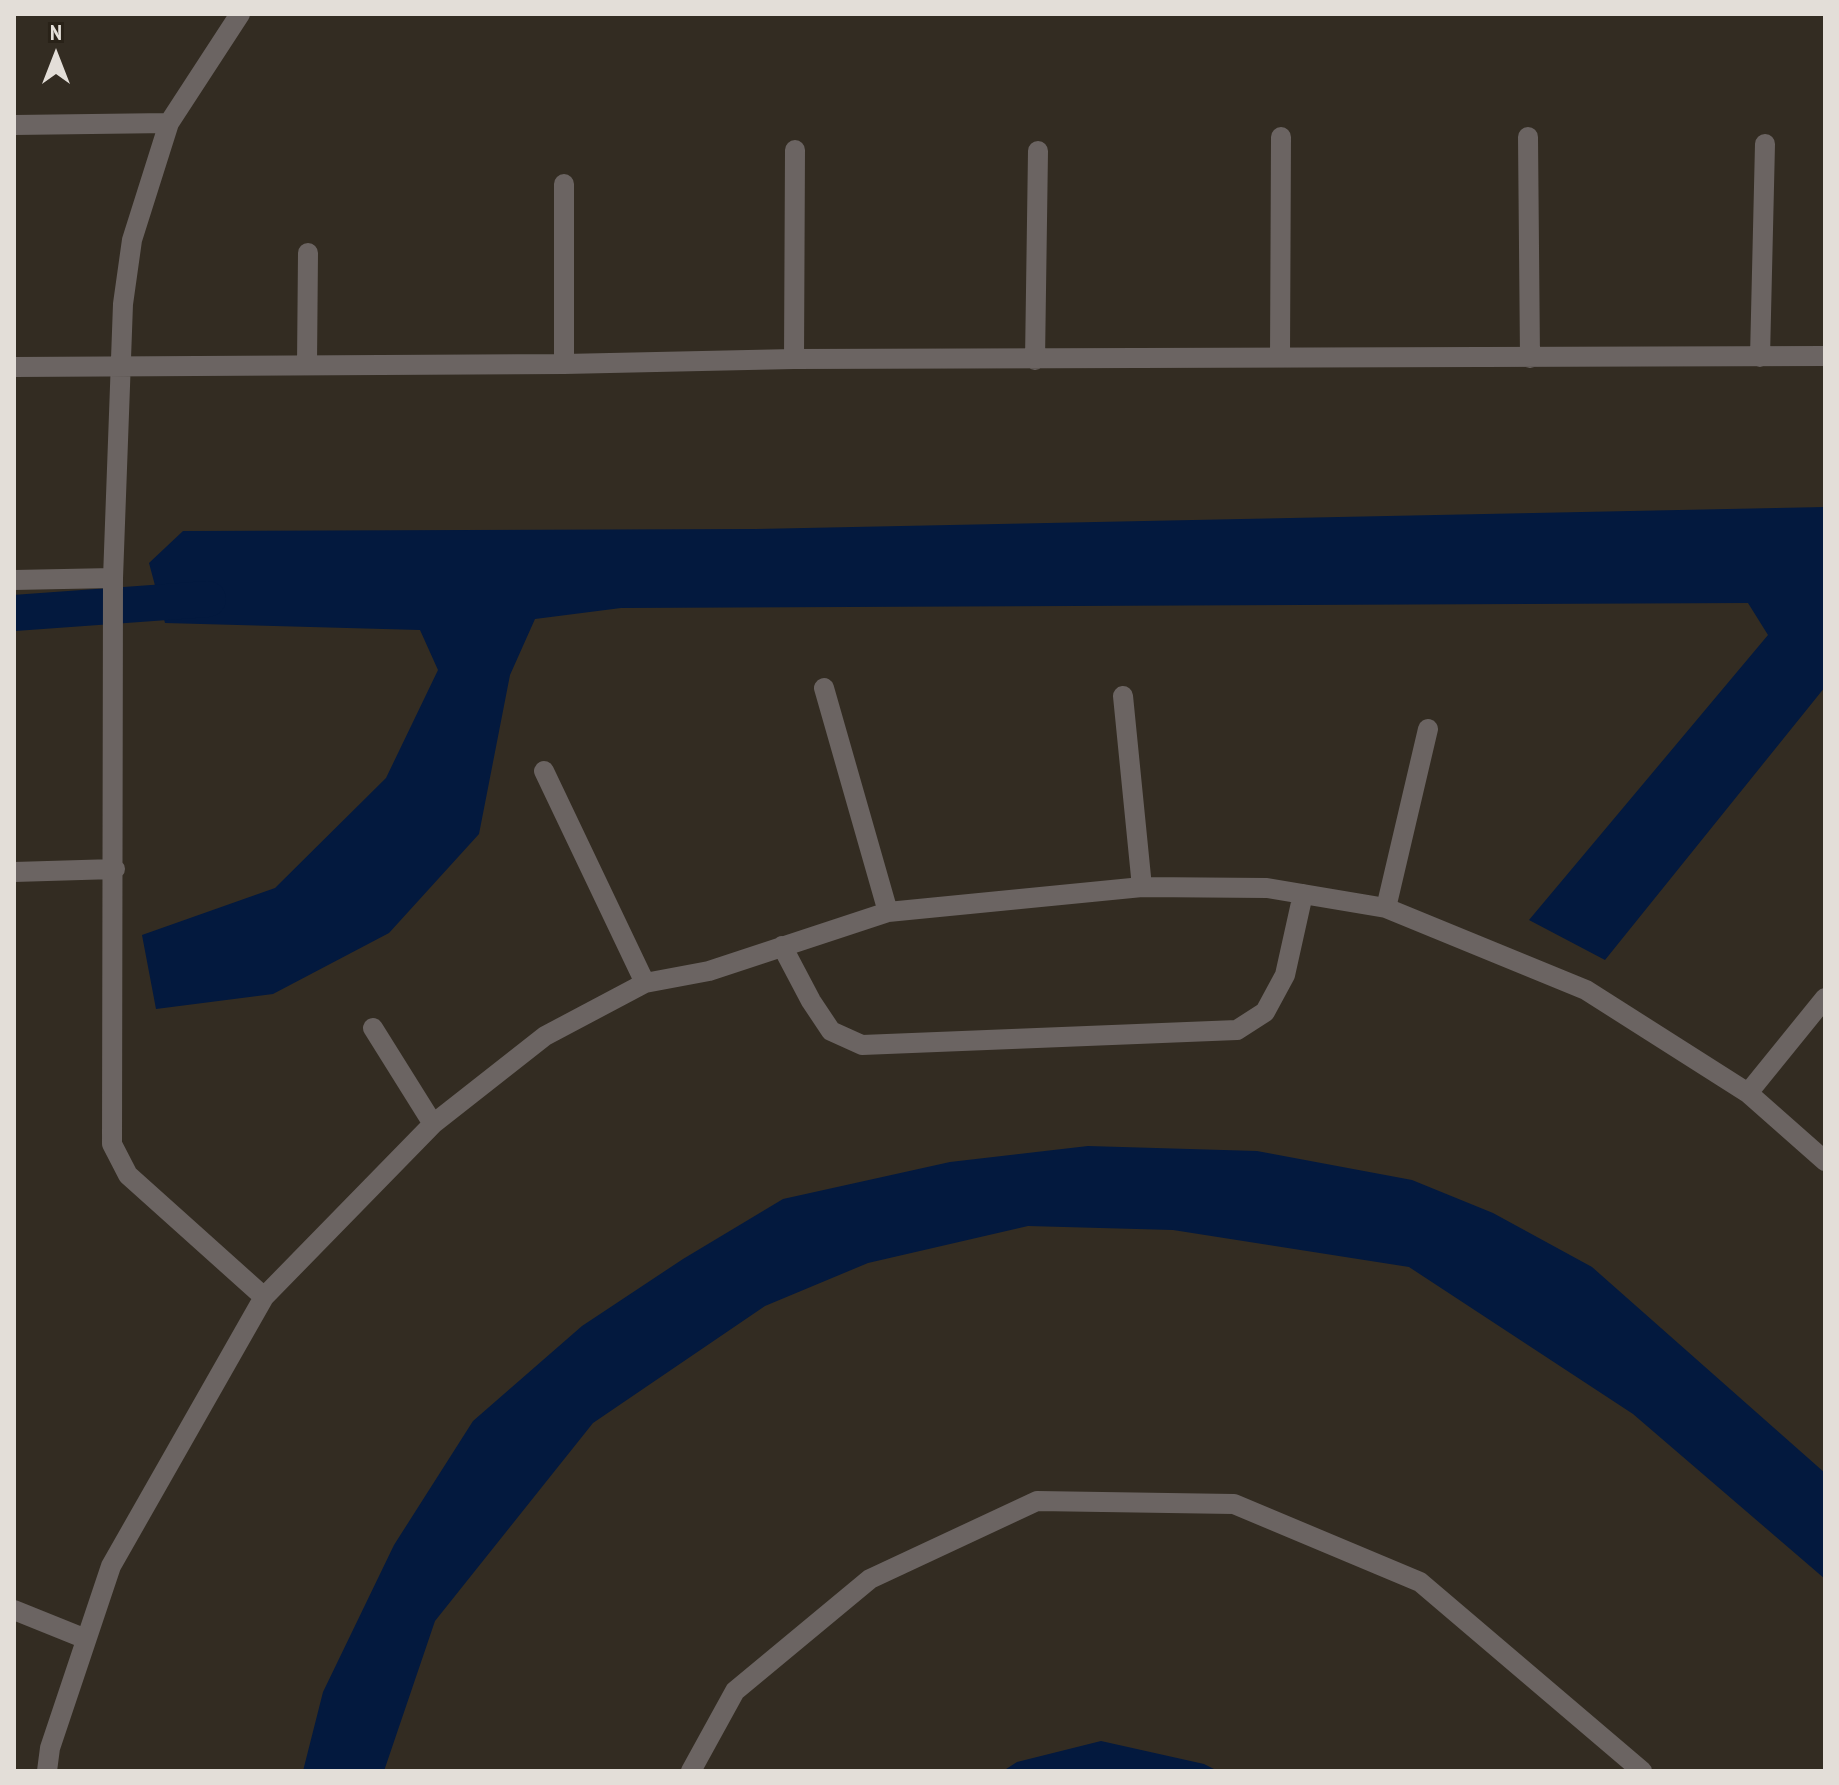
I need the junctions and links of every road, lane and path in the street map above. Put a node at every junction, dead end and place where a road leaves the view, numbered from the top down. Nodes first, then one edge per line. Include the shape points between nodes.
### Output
1 (240, 14) edge
2 (169, 123) junction
3 (14, 125) edge
4 (1281, 137) dead end
5 (1528, 137) dead end
6 (1765, 144) dead end
7 (795, 150) dead end
8 (1038, 151) dead end
9 (564, 184) dead end
10 (308, 253) dead end
11 (1280, 356) junction
12 (1825, 356) edge
13 (1760, 357) junction
14 (1530, 358) junction
15 (794, 359) junction
16 (1035, 360) junction
17 (307, 364) junction
18 (564, 364) junction
19 (120, 365) junction
20 (14, 367) edge
21 (113, 578) junction
22 (14, 580) edge
23 (824, 688) dead end
24 (1123, 696) dead end
25 (1428, 729) dead end
26 (544, 771) dead end
27 (115, 869) junction
28 (14, 872) edge
29 (1142, 887) junction
30 (1303, 894) junction
31 (1386, 908) junction
32 (888, 912) junction
33 (782, 946) junction
34 (645, 983) junction
35 (1825, 998) edge
36 (373, 1028) dead end
37 (1748, 1093) junction
38 (433, 1124) junction
39 (1825, 1161) edge
40 (264, 1297) junction
41 (14, 1610) edge
42 (86, 1639) junction
43 (47, 1771) edge
44 (691, 1771) edge
45 (1642, 1771) edge

1 - 2 street
2 - 3 street
2 - 19 street via 132,240
4 - 11 street
5 - 14 street
6 - 13 street
7 - 15 street
8 - 16 street
9 - 18 street
10 - 17 street
11 - 14 street
11 - 16 street
12 - 13 street
13 - 14 street
15 - 16 street
15 - 18 street
17 - 18 street
17 - 19 street
19 - 20 street
19 - 21 street
21 - 22 street
21 - 27 street
23 - 32 street
24 - 29 street
25 - 31 street
26 - 34 street
27 - 28 street
27 - 40 street via 112,1144 128,1175
29 - 30 street via 1267,888
29 - 32 street
30 - 31 street
30 - 33 street via 1285,975 1265,1012 1237,1030 862,1045 831,1031
31 - 37 street via 1586,990
32 - 33 street
33 - 34 street via 709,971
34 - 38 street via 545,1036
35 - 37 street
36 - 38 street
37 - 39 street
38 - 40 street
40 - 42 street via 111,1566
41 - 42 street
42 - 43 street
44 - 45 street via 735,1691 870,1579 1037,1501 1234,1504 1420,1582

